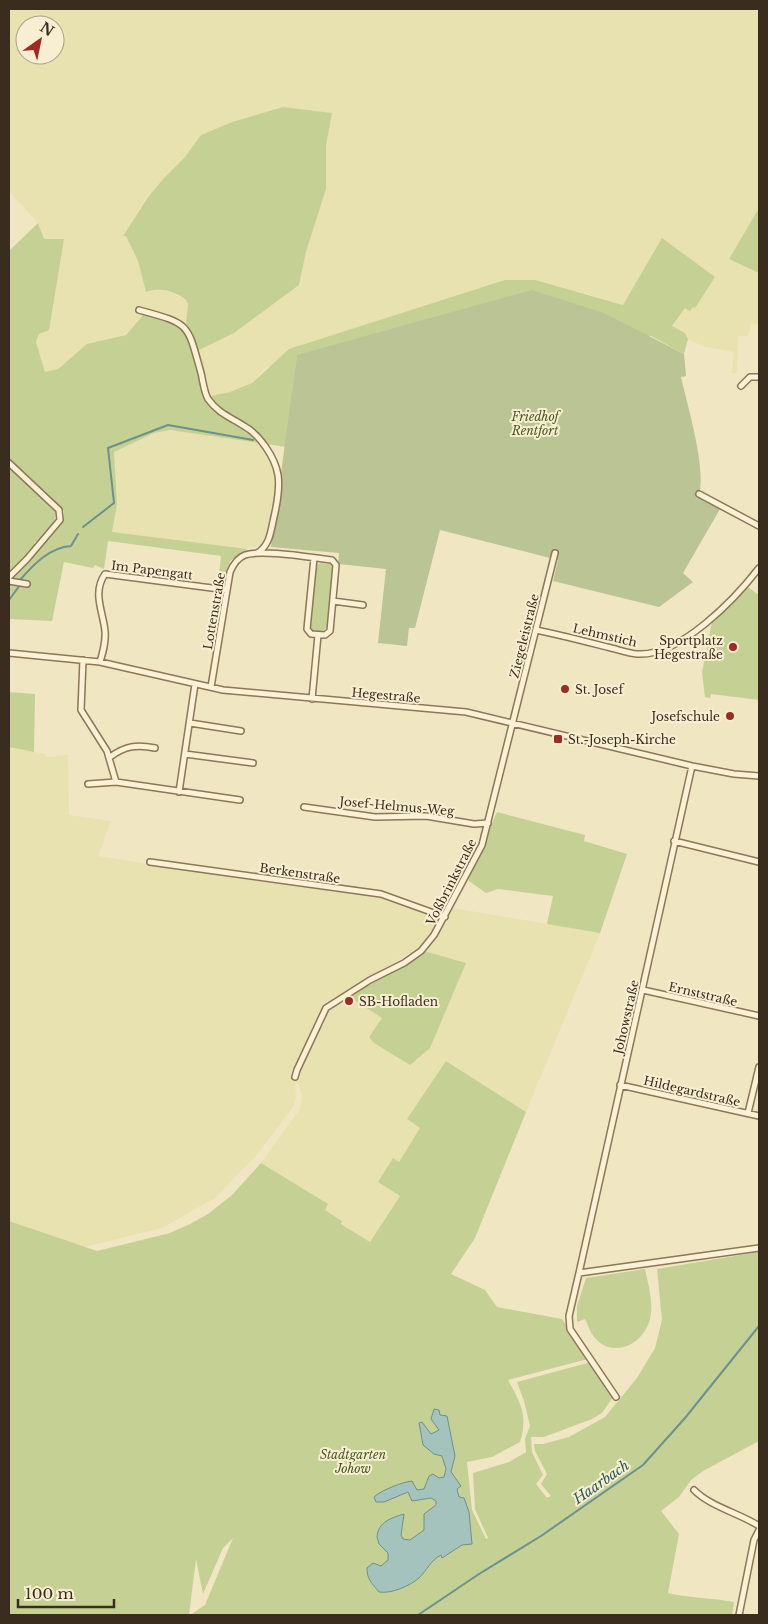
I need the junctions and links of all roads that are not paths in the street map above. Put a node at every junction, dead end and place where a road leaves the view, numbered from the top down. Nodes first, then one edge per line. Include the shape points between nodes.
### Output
1 (139, 310) dead end
2 (759, 377) edge
3 (741, 386) dead end
4 (9, 463) edge
5 (699, 494) dead end
6 (759, 526) edge
7 (256, 553) junction
8 (555, 553) dead end
9 (314, 558) junction
10 (759, 568) edge
11 (9, 577) edge
12 (9, 581) edge
13 (27, 584) dead end
14 (227, 590) junction
15 (333, 601) junction
16 (363, 605) dead end
17 (536, 630) junction
18 (318, 635) junction
19 (9, 653) edge
20 (83, 660) junction
21 (100, 662) junction
22 (195, 684) junction
23 (211, 688) junction
24 (312, 699) junction
25 (190, 723) junction
26 (513, 723) junction
27 (241, 731) dead end
28 (155, 748) dead end
29 (109, 754) junction
30 (186, 754) junction
31 (253, 763) dead end
32 (692, 766) junction
33 (759, 776) edge
34 (116, 782) junction
35 (88, 784) dead end
36 (179, 792) junction
37 (240, 800) dead end
38 (304, 807) dead end
39 (488, 823) junction
40 (674, 841) junction
41 (150, 862) dead end
42 (759, 862) edge
43 (445, 916) junction
44 (643, 990) junction
45 (759, 1016) edge
46 (759, 1067) edge
47 (295, 1077) dead end
48 (620, 1085) junction
49 (748, 1113) junction
50 (759, 1116) edge
51 (759, 1248) edge
52 (578, 1273) junction
53 (616, 1397) dead end
54 (694, 1490) dead end
55 (759, 1528) edge
56 (739, 1615) edge

1 - 7 street, Lottenstraße via 169,318 186,328 192,339 207,397 222,414 258,436 273,462 278,474 274,515 269,539 262,551
2 - 3 street via 750,377
4 - 11 street via 59,510 60,520
5 - 6 street
7 - 9 street
7 - 14 street, Lottenstraße via 235,563
8 - 17 street, Ziegeleistraße
9 - 15 street via 332,560 336,565
9 - 18 street via 307,629
10 - 17 street, Lehmstich via 745,586 708,620 688,636 658,652 637,654
12 - 13 street
14 - 21 street, Im Papengatt via 105,574 98,602 105,641
14 - 23 street, Lottenstraße
15 - 16 street
15 - 18 street via 330,631
17 - 26 street, Ziegeleistraße
18 - 24 street
19 - 20 street, Hegestraße
20 - 21 street, Hegestraße
20 - 29 street via 81,710
21 - 22 street, Hegestraße
22 - 23 street, Hegestraße
22 - 25 street
23 - 24 street, Hegestraße
24 - 26 street, Hegestraße via 466,712
25 - 27 street
25 - 30 street
26 - 32 street, Hegestraße
26 - 39 street, Voßbrinkstraße
28 - 29 street via 133,746
29 - 34 street
30 - 31 street
30 - 36 street
32 - 33 street, Hegestraße
32 - 40 street, Johowstraße
34 - 35 street
34 - 36 street
36 - 37 street
38 - 39 street, Josef-Helmus-Weg via 375,817 426,816 474,824
39 - 43 street, Voßbrinkstraße via 482,845
40 - 42 street
40 - 44 street, Johowstraße
41 - 43 street, Berkenstraße via 381,894
43 - 47 street, Voßbrinkstraße via 434,936 420,951 326,1008
44 - 45 street, Ernststraße
44 - 48 street, Johowstraße
46 - 49 street
48 - 49 street, Hildegardstraße
48 - 52 street, Johowstraße
49 - 50 street, Hildegardstraße
51 - 52 street
52 - 53 street, Johowstraße via 569,1316 570,1329
54 - 55 street via 701,1497 745,1516
55 - 56 street

